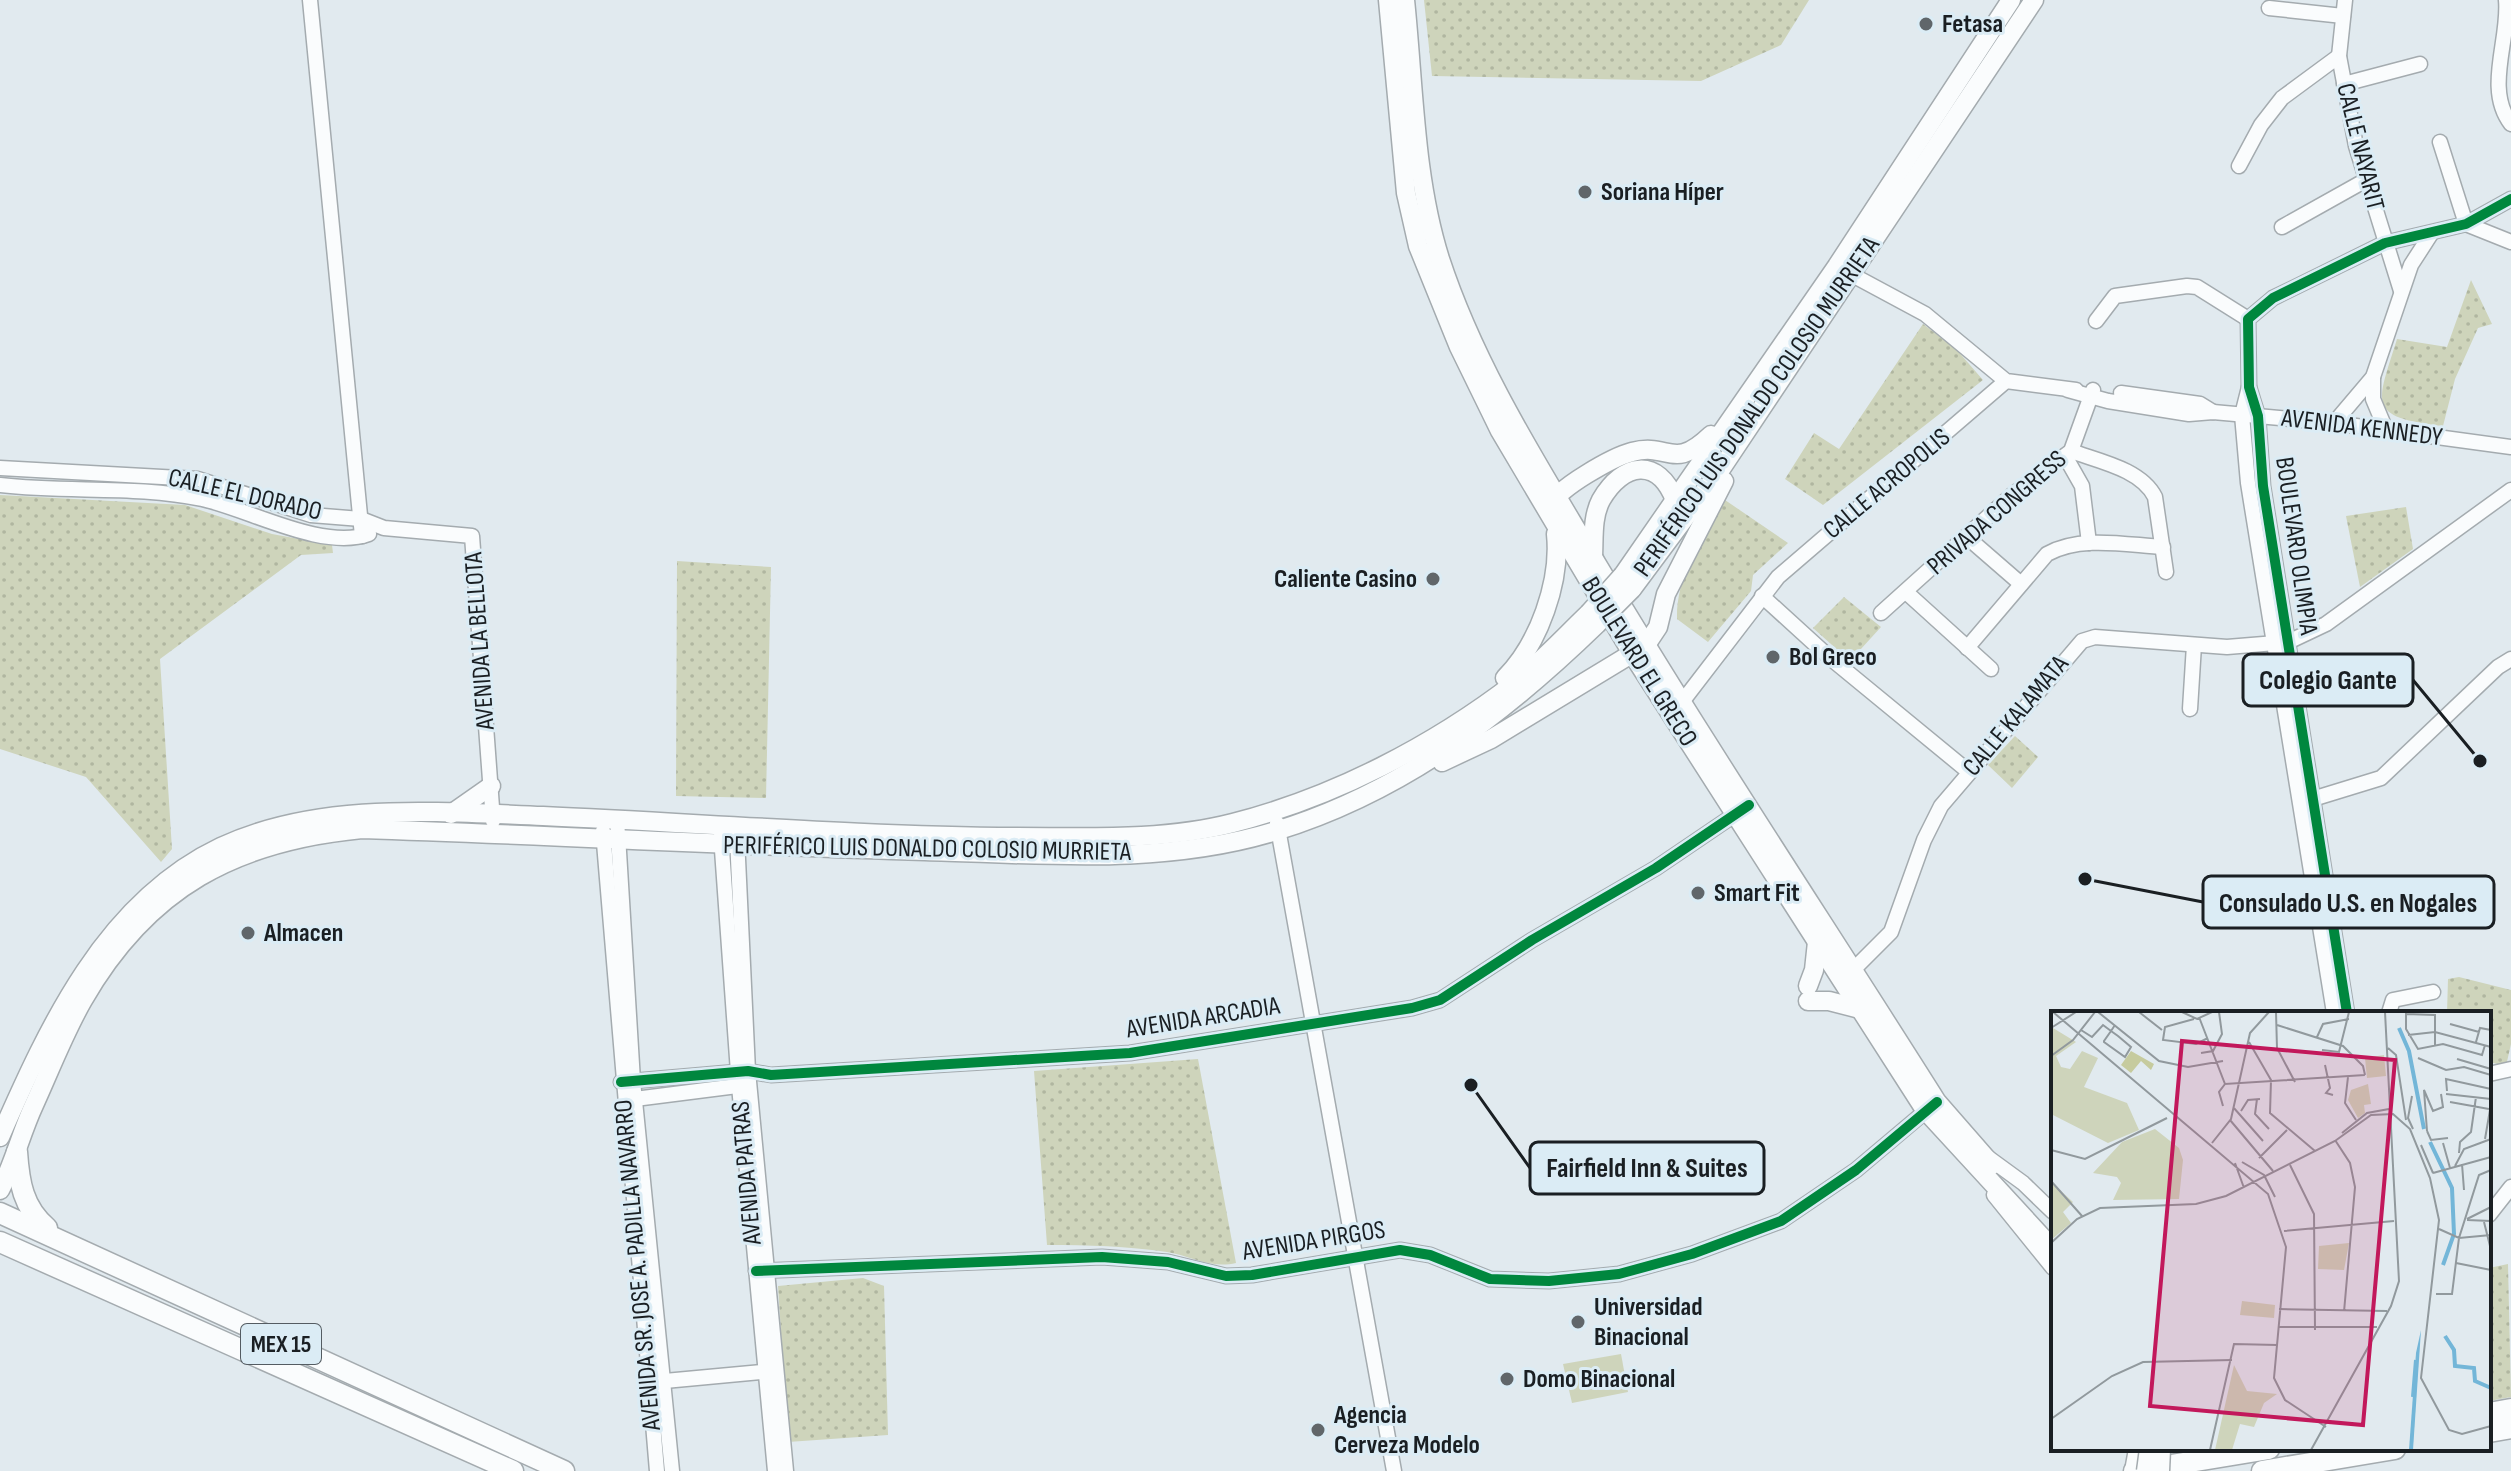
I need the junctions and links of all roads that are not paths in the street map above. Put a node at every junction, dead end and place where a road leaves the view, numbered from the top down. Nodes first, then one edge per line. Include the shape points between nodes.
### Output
1 (310, 0) edge
2 (1388, 0) edge
3 (1405, 0) edge
4 (1992, 0) edge
5 (2011, 0) edge
6 (2018, 0) edge
7 (2034, 0) edge
8 (2345, 0) edge
9 (2506, 0) edge
10 (2269, 8) dead end
11 (2343, 16) junction
12 (1990, 30) junction
13 (2001, 48) junction
14 (2339, 56) junction
15 (2420, 64) dead end
16 (2344, 84) junction
17 (2506, 96) edge
18 (2511, 124) edge
19 (2440, 142) dead end
20 (2239, 166) dead end
21 (2366, 180) junction
22 (2511, 199) edge
23 (2466, 224) junction
24 (2282, 227) dead end
25 (2431, 234) junction
26 (2511, 242) edge
27 (2385, 243) junction
28 (1843, 270) junction
29 (2401, 291) junction
30 (2248, 319) junction
31 (2096, 321) dead end
32 (2373, 377) junction
33 (2006, 381) junction
34 (2249, 387) junction
35 (2092, 394) junction
36 (1734, 414) junction
37 (2242, 415) junction
38 (2258, 416) junction
39 (2334, 423) junction
40 (2386, 430) junction
41 (2511, 447) edge
42 (1732, 453) junction
43 (2068, 454) junction
44 (0, 468) edge
45 (48, 473) junction
46 (0, 485) edge
47 (2511, 490) edge
48 (47, 491) junction
49 (1675, 500) junction
50 (1553, 512) junction
51 (361, 519) junction
52 (384, 528) junction
53 (362, 536) junction
54 (1968, 538) junction
55 (2089, 543) junction
56 (2163, 547) junction
57 (1593, 556) junction
58 (2166, 572) dead end
59 (1627, 582) junction
60 (2021, 584) junction
61 (1766, 591) junction
62 (1906, 592) junction
63 (1881, 613) dead end
64 (1593, 619) junction
65 (2281, 643) junction
66 (2194, 645) junction
67 (1967, 648) junction
68 (1639, 650) junction
69 (2511, 659) edge
70 (1991, 669) dead end
71 (1682, 702) junction
72 (2190, 709) dead end
73 (1461, 719) junction
74 (1424, 767) junction
75 (1969, 772) junction
76 (491, 786) junction
77 (2308, 801) junction
78 (1742, 809) junction
79 (1274, 811) junction
80 (451, 814) junction
81 (493, 814) junction
82 (610, 819) junction
83 (1278, 831) junction
84 (493, 833) junction
85 (729, 836) junction
86 (609, 839) junction
87 (2393, 908) dead end
88 (2326, 917) junction
89 (1817, 942) junction
90 (1849, 968) junction
91 (2433, 992) dead end
92 (1860, 1009) junction
93 (2334, 1011) edge
94 (2347, 1011) edge
95 (2390, 1011) edge
96 (1314, 1023) junction
97 (2511, 1069) edge
98 (2491, 1074) edge
99 (744, 1078) junction
100 (627, 1081) junction
101 (628, 1100) junction
102 (1931, 1106) junction
103 (0, 1137) edge
104 (17, 1152) junction
105 (1976, 1157) junction
106 (2511, 1187) edge
107 (0, 1190) edge
108 (2051, 1210) edge
109 (2027, 1211) junction
110 (2491, 1212) edge
111 (0, 1213) edge
112 (2051, 1230) edge
113 (56, 1236) junction
114 (0, 1242) edge
115 (2051, 1246) edge
116 (1356, 1255) junction
117 (2051, 1266) edge
118 (762, 1270) junction
119 (771, 1371) junction
120 (656, 1382) junction
121 (2511, 1409) edge
122 (2491, 1413) edge
123 (2511, 1428) edge
124 (2491, 1432) edge
125 (432, 1435) junction
126 (494, 1439) junction
127 (2136, 1451) edge
128 (2149, 1451) edge
129 (2234, 1451) edge
130 (2383, 1451) edge
131 (2167, 1461) edge
132 (513, 1471) edge
133 (521, 1471) edge
134 (564, 1471) edge
135 (657, 1471) edge
136 (672, 1471) edge
137 (775, 1471) edge
138 (786, 1471) edge
139 (1394, 1471) edge
140 (2133, 1471) edge
141 (2146, 1471) edge
142 (2262, 1471) edge

1 - 51 street
2 - 50 main road, BOULEVARD EL GRECO via 1406,193 1418,246 1482,397
3 - 50 main road, BOULEVARD EL GRECO via 1424,190 1434,237 1454,298
4 - 12 main road
5 - 12 main road, PERIFÉRICO LUIS DONALDO COLOSIO MURRIETA
6 - 13 main road via 2001,33
7 - 13 main road, PERIFÉRICO LUIS DONALDO COLOSIO MURRIETA
8 - 11 street, CALLE NAYARIT
9 - 17 street
10 - 11 street
11 - 14 street, CALLE NAYARIT
12 - 28 main road, PERIFÉRICO LUIS DONALDO COLOSIO MURRIETA
13 - 28 main road, PERIFÉRICO LUIS DONALDO COLOSIO MURRIETA
14 - 16 street, CALLE NAYARIT
14 - 20 street via 2282,98
15 - 16 street
16 - 21 street, CALLE NAYARIT
17 - 18 street
19 - 23 street
21 - 24 street
21 - 27 street, CALLE NAYARIT
22 - 23 street
23 - 25 street
23 - 26 street
25 - 27 street
25 - 29 street
27 - 29 street, CALLE NAYARIT
27 - 30 street via 2273,298
28 - 33 street via 1925,314
28 - 36 main road, PERIFÉRICO LUIS DONALDO COLOSIO MURRIETA
28 - 42 main road, PERIFÉRICO LUIS DONALDO COLOSIO MURRIETA
29 - 32 street
30 - 31 street via 2187,286 2115,296
30 - 34 street
32 - 39 street
32 - 40 street via 2373,399
33 - 35 street, AVENIDA KENNEDY
33 - 61 street, CALLE ACROPOLIS
34 - 37 street
34 - 38 street, BOULEVARD OLIMPIA
35 - 37 street, AVENIDA KENNEDY via 2200,415
35 - 43 street, PRIVADA CONGRESS
36 - 49 main road, PERIFÉRICO LUIS DONALDO COLOSIO MURRIETA
36 - 50 main road via 1688,454 1632,452
37 - 38 street, AVENIDA KENNEDY
37 - 65 street, BOULEVARD OLIMPIA
38 - 39 street, AVENIDA KENNEDY
38 - 65 street, BOULEVARD OLIMPIA
39 - 40 street, AVENIDA KENNEDY
40 - 41 street, AVENIDA KENNEDY
42 - 59 main road, PERIFÉRICO LUIS DONALDO COLOSIO MURRIETA
42 - 68 main road via 1666,594 1658,627
43 - 54 street, PRIVADA CONGRESS via 2012,495
43 - 55 street via 2082,486
43 - 56 street via 2137,477 2150,488
44 - 45 street, CALLE EL DORADO
45 - 48 street
45 - 51 street, CALLE EL DORADO via 198,479 292,510
46 - 48 street, CALLE EL DORADO
47 - 65 street, CALLE KALAMATA via 2326,624
48 - 53 street, CALLE EL DORADO via 168,494 237,509 312,534
49 - 57 main road via 1667,481 1654,471 1624,475 1601,501
49 - 59 main road, PERIFÉRICO LUIS DONALDO COLOSIO MURRIETA
50 - 57 main road, BOULEVARD EL GRECO
50 - 68 main road, BOULEVARD EL GRECO
50 - 73 main road via 1559,562 1554,585 1521,658
51 - 52 street, CALLE EL DORADO
51 - 53 street
52 - 53 street, CALLE EL DORADO
52 - 76 street, AVENIDA LA BELLOTA via 472,536
54 - 60 street
54 - 62 street, PRIVADA CONGRESS
55 - 56 street
55 - 60 street via 2047,554
56 - 58 street
57 - 68 main road, BOULEVARD EL GRECO
59 - 64 main road, PERIFÉRICO LUIS DONALDO COLOSIO MURRIETA, bridge
60 - 67 street
61 - 71 street, CALLE ACROPOLIS
61 - 75 street
62 - 63 street, PRIVADA CONGRESS
62 - 67 street
64 - 73 main road, PERIFÉRICO LUIS DONALDO COLOSIO MURRIETA
64 - 74 main road, PERIFÉRICO LUIS DONALDO COLOSIO MURRIETA via 1529,689
65 - 66 street, CALLE KALAMATA
65 - 77 street, BOULEVARD OLIMPIA
66 - 72 street
66 - 75 street, CALLE KALAMATA via 2095,637 2082,641
67 - 70 street
68 - 71 main road, BOULEVARD EL GRECO
68 - 74 main road via 1491,739
68 - 78 main road, BOULEVARD EL GRECO
69 - 77 street via 2381,778
71 - 78 main road, BOULEVARD EL GRECO
73 - 79 main road, PERIFÉRICO LUIS DONALDO COLOSIO MURRIETA via 1332,789
74 - 83 main road, PERIFÉRICO LUIS DONALDO COLOSIO MURRIETA
75 - 90 street, CALLE KALAMATA via 1929,826 1891,932
76 - 80 main road
76 - 81 street, AVENIDA LA BELLOTA
77 - 88 street, BOULEVARD OLIMPIA
78 - 89 main road, BOULEVARD EL GRECO
78 - 90 main road, BOULEVARD EL GRECO
78 - 96 street, AVENIDA ARCADIA via 1440,1000
79 - 83 street
79 - 85 main road, PERIFÉRICO LUIS DONALDO COLOSIO MURRIETA via 1167,834
80 - 81 main road, PERIFÉRICO LUIS DONALDO COLOSIO MURRIETA
80 - 103 main road, PERIFÉRICO LUIS DONALDO COLOSIO MURRIETA via 361,814 265,830 219,848 161,885 122,920 91,961 52,1027
81 - 82 main road, PERIFÉRICO LUIS DONALDO COLOSIO MURRIETA
81 - 84 street, AVENIDA LA BELLOTA
82 - 85 main road, PERIFÉRICO LUIS DONALDO COLOSIO MURRIETA
82 - 86 street, AVENIDA SR. JOSE A. PADILLA NAVARRO
83 - 85 main road, PERIFÉRICO LUIS DONALDO COLOSIO MURRIETA via 1208,847 1080,857
83 - 96 street
84 - 86 main road, PERIFÉRICO LUIS DONALDO COLOSIO MURRIETA
84 - 104 main road, PERIFÉRICO LUIS DONALDO COLOSIO MURRIETA via 317,833 246,851 190,881 159,904 107,962 82,1002
85 - 86 main road, PERIFÉRICO LUIS DONALDO COLOSIO MURRIETA
85 - 99 street, AVENIDA PATRAS
86 - 100 street, AVENIDA SR. JOSE A. PADILLA NAVARRO
87 - 88 street
88 - 93 street, BOULEVARD OLIMPIA
88 - 94 street, BOULEVARD OLIMPIA
89 - 90 main road, BOULEVARD EL GRECO
89 - 92 main road via 1808,993
90 - 92 main road, BOULEVARD EL GRECO
90 - 102 main road, BOULEVARD EL GRECO
91 - 95 street via 2393,1000
92 - 102 main road, BOULEVARD EL GRECO
96 - 99 street, AVENIDA ARCADIA via 1130,1053
96 - 116 street
97 - 98 street
99 - 100 street, AVENIDA ARCADIA
99 - 101 street, AVENIDA ARCADIA
99 - 118 street, AVENIDA PATRAS
100 - 101 street, AVENIDA SR. JOSE A. PADILLA NAVARRO
101 - 120 street, AVENIDA SR. JOSE A. PADILLA NAVARRO
102 - 105 main road, BOULEVARD EL GRECO
102 - 116 street, AVENIDA PIRGOS via 1795,1213 1647,1268 1549,1281 1490,1279 1417,1250
104 - 107 main road, PERIFÉRICO LUIS DONALDO COLOSIO MURRIETA
104 - 113 highway via 25,1201
105 - 108 street via 2023,1183
105 - 109 main road, BOULEVARD EL GRECO
105 - 117 street via 2001,1205
106 - 110 street
109 - 112 main road, BOULEVARD EL GRECO
109 - 115 main road, BOULEVARD EL GRECO
111 - 113 highway, MEX 15
113 - 126 highway, MEX 15 via 223,1318
114 - 125 highway, MEX 15
116 - 118 street, AVENIDA PIRGOS via 1239,1276 1168,1262 1102,1257
116 - 139 street
118 - 119 street, AVENIDA PATRAS
119 - 120 street
119 - 137 street, AVENIDA PATRAS
119 - 138 street, AVENIDA PATRAS
120 - 135 street, AVENIDA SR. JOSE A. PADILLA NAVARRO
120 - 136 street, AVENIDA SR. JOSE A. PADILLA NAVARRO
121 - 122 highway
123 - 124 highway
125 - 126 highway
125 - 132 highway, MEX 15
126 - 133 highway
126 - 134 highway, MEX 15
127 - 140 street
128 - 141 main road, bridge
129 - 131 highway
130 - 142 highway
131 - 140 highway

